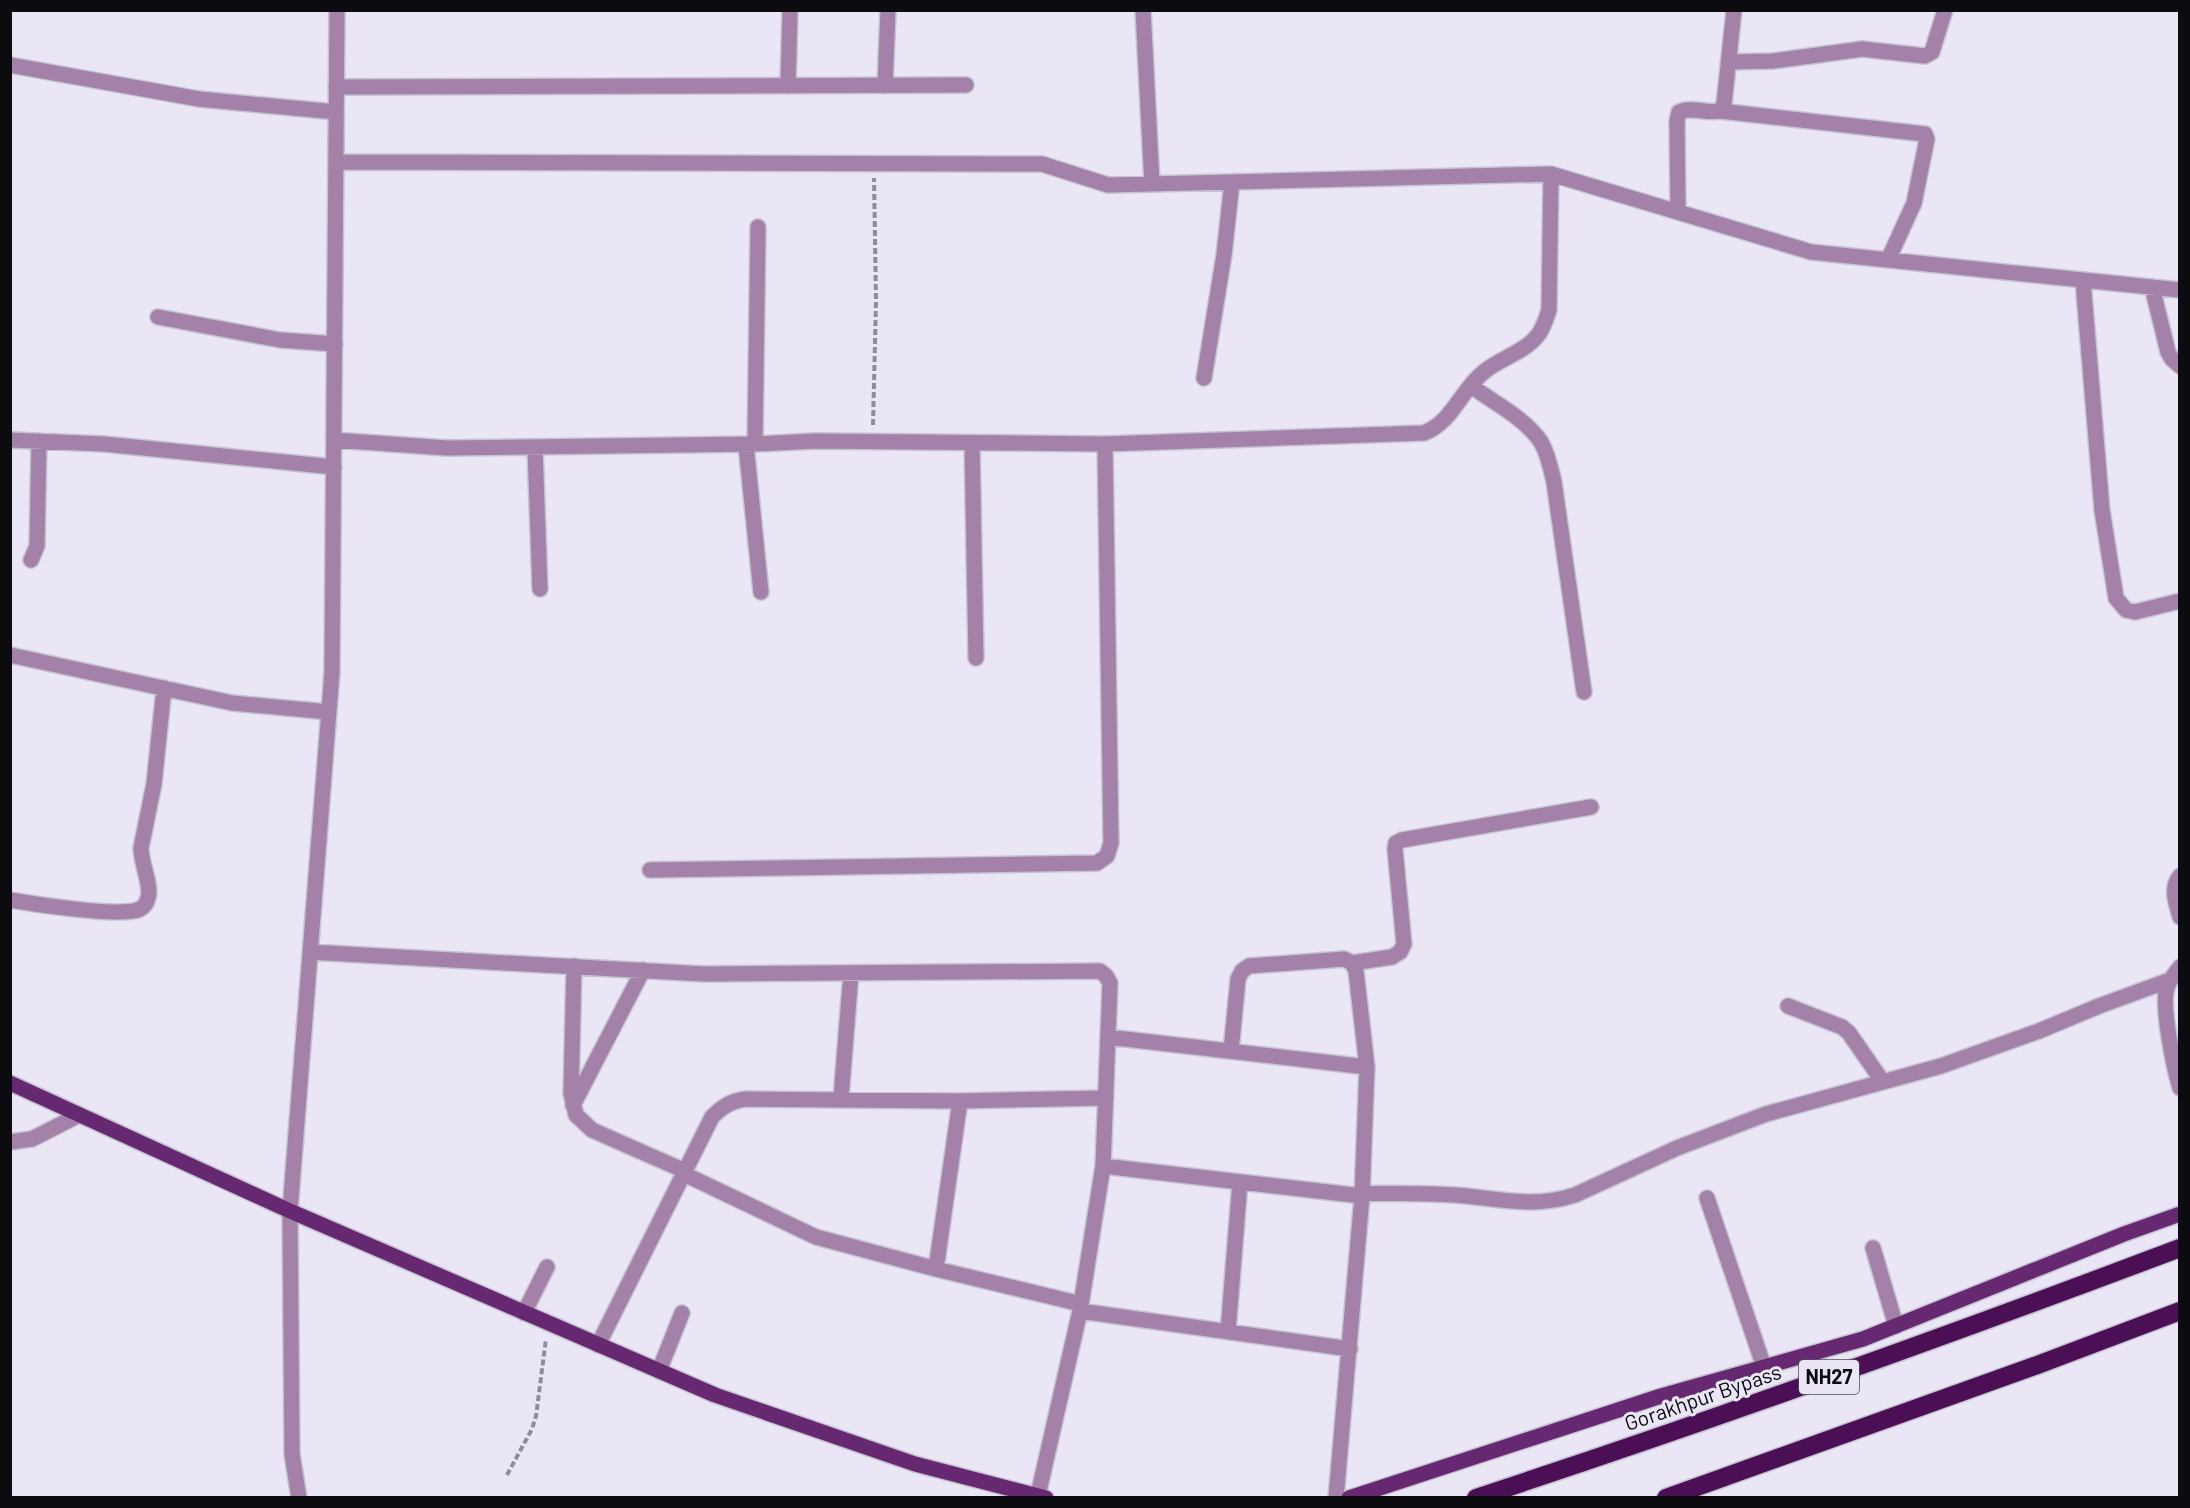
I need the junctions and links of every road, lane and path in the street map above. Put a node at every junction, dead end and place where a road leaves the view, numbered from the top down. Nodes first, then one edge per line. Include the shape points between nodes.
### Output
1 (337, 10) edge
2 (790, 10) edge
3 (888, 10) edge
4 (1143, 10) edge
5 (1734, 10) edge
6 (1945, 10) edge
7 (1729, 62) junction
8 (10, 64) edge
9 (966, 85) dead end
10 (788, 86) junction
11 (885, 86) junction
12 (336, 87) junction
13 (1720, 111) junction
14 (336, 112) junction
15 (336, 162) junction
16 (874, 164) junction
17 (1551, 174) junction
18 (1232, 182) junction
19 (1152, 184) junction
20 (1678, 212) junction
21 (758, 227) dead end
22 (1888, 260) junction
23 (2083, 280) junction
24 (2152, 288) junction
25 (2180, 290) edge
26 (158, 317) dead end
27 (334, 344) junction
28 (2180, 366) edge
29 (1204, 378) dead end
30 (1471, 386) junction
31 (10, 440) edge
32 (334, 440) junction
33 (39, 441) junction
34 (873, 441) junction
35 (972, 443) junction
36 (1105, 444) junction
37 (751, 445) junction
38 (535, 448) junction
39 (334, 467) junction
40 (31, 560) dead end
41 (540, 589) dead end
42 (761, 592) dead end
43 (2180, 601) edge
44 (10, 655) edge
45 (976, 658) dead end
46 (164, 688) junction
47 (1584, 692) dead end
48 (329, 712) junction
49 (1591, 807) dead end
50 (650, 870) dead end
51 (2180, 876) edge
52 (10, 900) edge
53 (2180, 917) edge
54 (310, 952) junction
55 (1352, 963) junction
56 (574, 966) junction
57 (643, 970) junction
58 (851, 973) junction
59 (2175, 974) edge
60 (1788, 1006) dead end
61 (1108, 1037) junction
62 (1231, 1051) junction
63 (1366, 1067) junction
64 (1883, 1082) junction
65 (10, 1083) edge
66 (2180, 1088) edge
67 (841, 1098) junction
68 (1106, 1098) junction
69 (960, 1101) junction
70 (573, 1105) junction
71 (79, 1115) junction
72 (10, 1142) edge
73 (1103, 1166) junction
74 (684, 1173) junction
75 (1240, 1182) junction
76 (1362, 1195) junction
77 (1707, 1198) dead end
78 (290, 1211) junction
79 (2180, 1214) edge
80 (1873, 1248) dead end
81 (2180, 1248) edge
82 (547, 1267) dead end
83 (936, 1269) junction
84 (1081, 1308) junction
85 (2180, 1311) edge
86 (524, 1313) junction
87 (682, 1314) dead end
88 (548, 1323) junction
89 (1896, 1326) junction
90 (1228, 1332) junction
91 (598, 1345) junction
92 (1350, 1349) junction
93 (1764, 1367) junction
94 (659, 1371) junction
95 (507, 1475) dead end
96 (1042, 1496) edge
97 (299, 1497) edge
98 (1336, 1497) edge
99 (1349, 1497) edge
100 (1476, 1497) edge
101 (1666, 1497) edge

1 - 12 street
2 - 10 street
3 - 11 street
4 - 19 street
5 - 7 street
6 - 7 street via 1932,52 1925,56 1862,49 1773,61
7 - 13 street
8 - 14 street via 199,99
9 - 11 street
10 - 11 street
10 - 12 street
12 - 14 street
13 - 20 street via 1679,112
13 - 22 street via 1925,134 1914,203
14 - 15 street
15 - 16 street
15 - 27 street
16 - 19 street via 1042,164 1108,185
16 - 34 path
17 - 18 street
17 - 20 street
17 - 30 street via 1549,310 1545,324 1538,336 1485,370
18 - 19 street
18 - 29 street
20 - 22 street via 1811,252
21 - 37 street
22 - 23 street
23 - 24 street
23 - 43 street via 2102,510 2116,598 2126,610 2135,612
24 - 25 street
24 - 28 street via 2168,352
26 - 27 street via 280,340
27 - 32 street
30 - 36 street via 1444,421 1424,433
30 - 47 street via 1525,424 1548,460
31 - 33 street
32 - 38 street via 447,448
32 - 39 street
33 - 39 street
33 - 40 street via 37,546
34 - 35 street
34 - 37 street
35 - 36 street
35 - 45 street
36 - 50 street via 1111,843 1107,856 1097,863
37 - 38 street
37 - 42 street
38 - 41 street
39 - 48 street
44 - 46 street
46 - 48 street via 232,703
46 - 52 street via 154,784 141,848 150,896 146,905 127,911 59,908
48 - 54 street
49 - 55 street via 1396,843 1404,944 1392,957
51 - 53 street via 2174,891
54 - 56 street
54 - 78 street
55 - 62 street via 1344,959 1250,966 1242,971
55 - 63 street
56 - 57 street
56 - 70 street
57 - 58 street via 704,974
57 - 70 street
58 - 61 street via 1100,971 1110,983
58 - 67 street
59 - 64 street via 2028,1035
59 - 66 street via 2167,988 2166,1004
60 - 64 street via 1842,1027
61 - 62 street
61 - 68 street
62 - 63 street
63 - 76 street
64 - 76 street via 1766,1114 1558,1201
65 - 71 main road
67 - 69 street
67 - 74 street via 732,1101 712,1117
68 - 69 street
68 - 73 street
69 - 83 street
70 - 74 street via 576,1115 592,1130
71 - 72 street via 32,1139
71 - 78 main road
73 - 75 street
73 - 84 street
74 - 83 street via 816,1237
74 - 91 street
75 - 76 street
75 - 90 street
76 - 92 street
77 - 93 street
78 - 86 main road
78 - 97 street via 292,1454
79 - 89 main road
80 - 89 street
81 - 100 highway, Gorakhpur Bypass / NH27 via 1658,1438
82 - 86 street
83 - 84 street
84 - 90 street
84 - 96 street
85 - 101 highway
86 - 88 main road
87 - 94 street
88 - 91 main road
88 - 95 path via 536,1416
89 - 93 main road
90 - 92 street
91 - 94 main road
92 - 98 street
93 - 99 main road via 1661,1396
94 - 96 main road via 715,1395 915,1464

